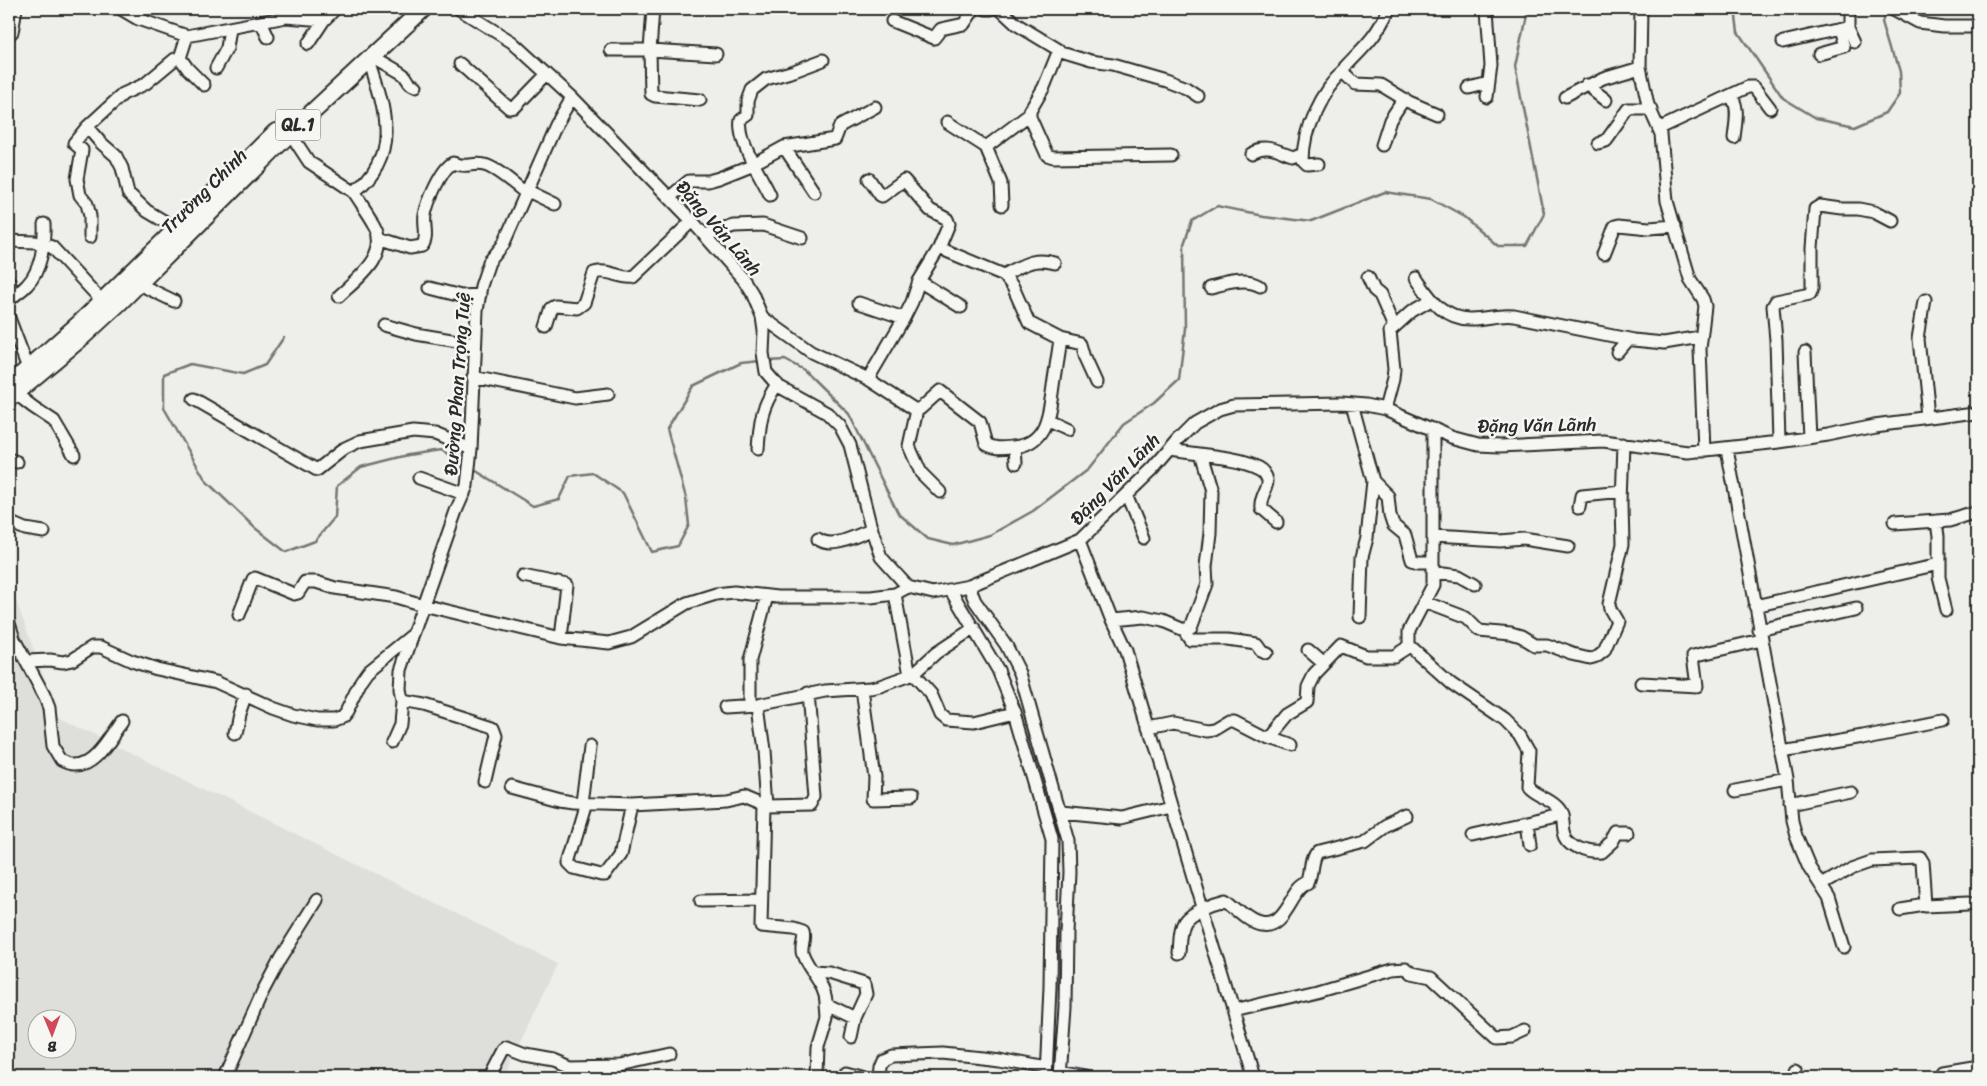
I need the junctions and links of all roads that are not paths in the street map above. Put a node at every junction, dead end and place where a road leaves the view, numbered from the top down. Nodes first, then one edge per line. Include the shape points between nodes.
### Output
1 (16, 9) edge
2 (121, 9) edge
3 (335, 9) edge
4 (409, 9) edge
5 (423, 9) edge
6 (459, 9) edge
7 (653, 9) edge
8 (974, 9) edge
9 (986, 9) edge
10 (991, 9) edge
11 (1000, 9) edge
12 (1389, 9) edge
13 (1487, 9) edge
14 (1641, 9) edge
15 (1848, 9) edge
16 (1894, 9) edge
17 (324, 20) junction
18 (892, 21) dead end
19 (261, 22) junction
20 (1978, 26) edge
21 (230, 29) junction
22 (1844, 29) junction
23 (12, 32) dead end
24 (1823, 33) junction
25 (187, 36) junction
26 (268, 37) dead end
27 (1783, 42) dead end
28 (1855, 42) dead end
29 (308, 44) dead end
30 (611, 50) dead end
31 (650, 50) junction
32 (1058, 52) junction
33 (716, 54) dead end
34 (180, 58) junction
35 (371, 58) junction
36 (823, 60) dead end
37 (460, 64) dead end
38 (1640, 66) junction
39 (216, 68) dead end
40 (1344, 69) junction
41 (547, 74) junction
42 (1489, 83) junction
43 (204, 85) dead end
44 (1587, 85) junction
45 (416, 86) dead end
46 (1469, 88) dead end
47 (1198, 96) dead end
48 (1729, 96) junction
49 (572, 97) junction
50 (1487, 97) dead end
51 (1565, 98) dead end
52 (1404, 99) junction
53 (700, 100) dead end
54 (1606, 100) dead end
55 (875, 107) dead end
56 (1770, 108) dead end
57 (1651, 109) junction
58 (1030, 114) junction
59 (1437, 114) dead end
60 (947, 122) dead end
61 (87, 127) junction
62 (1660, 128) junction
63 (290, 132) junction
64 (1734, 138) dead end
65 (1598, 143) dead end
66 (1382, 145) dead end
67 (784, 147) junction
68 (986, 147) junction
69 (1251, 154) dead end
70 (1303, 154) junction
71 (1171, 155) dead end
72 (754, 163) junction
73 (1319, 164) dead end
74 (869, 179) dead end
75 (354, 192) junction
76 (528, 192) junction
77 (814, 192) dead end
78 (770, 195) dead end
79 (670, 197) junction
80 (555, 204) dead end
81 (1002, 205) dead end
82 (692, 220) junction
83 (1890, 221) dead end
84 (44, 224) dead end
85 (1675, 226) junction
86 (705, 235) junction
87 (174, 237) junction
88 (90, 238) dead end
89 (380, 238) junction
90 (802, 238) dead end
91 (9, 241) edge
92 (42, 243) junction
93 (939, 248) junction
94 (160, 254) junction
95 (1604, 254) dead end
96 (1055, 262) dead end
97 (1004, 275) junction
98 (1368, 277) dead end
99 (1416, 278) dead end
100 (9, 281) edge
101 (918, 281) junction
102 (139, 284) junction
103 (1260, 286) dead end
104 (430, 288) dead end
105 (1211, 288) dead end
106 (480, 295) junction
107 (339, 296) dead end
108 (11, 298) edge
109 (1432, 300) junction
110 (102, 301) junction
111 (174, 301) dead end
112 (1926, 302) dead end
113 (859, 303) dead end
114 (961, 307) dead end
115 (762, 317) junction
116 (9, 318) edge
117 (904, 318) junction
118 (384, 325) dead end
119 (546, 327) dead end
120 (1394, 327) junction
121 (1700, 337) junction
122 (1060, 339) junction
123 (1628, 339) junction
124 (476, 344) junction
125 (1618, 352) dead end
126 (1805, 352) dead end
127 (28, 368) junction
128 (474, 377) junction
129 (868, 379) junction
130 (1097, 382) dead end
131 (777, 384) junction
132 (11, 391) edge
133 (608, 394) dead end
134 (194, 399) dead end
135 (1352, 404) junction
136 (1385, 408) junction
137 (917, 410) junction
138 (1978, 412) edge
139 (1928, 418) junction
140 (1048, 420) junction
141 (1067, 429) dead end
142 (1434, 429) junction
143 (1809, 438) junction
144 (1779, 442) junction
145 (1624, 443) junction
146 (1015, 447) junction
147 (1726, 448) junction
148 (471, 449) junction
149 (758, 449) dead end
150 (1169, 450) junction
151 (1704, 451) junction
152 (1200, 454) junction
153 (74, 455) dead end
154 (1016, 463) dead end
155 (419, 478) dead end
156 (1373, 481) junction
157 (466, 490) junction
158 (1622, 491) junction
159 (940, 492) dead end
160 (1126, 495) junction
161 (1580, 506) dead end
162 (1978, 512) edge
163 (1936, 521) junction
164 (9, 522) edge
165 (1276, 522) dead end
166 (1895, 524) dead end
167 (871, 530) junction
168 (44, 532) dead end
169 (1432, 537) junction
170 (1144, 538) dead end
171 (818, 539) dead end
172 (1080, 540) junction
173 (1568, 546) dead end
174 (1938, 564) junction
175 (1433, 567) junction
176 (523, 576) dead end
177 (1475, 584) dead end
178 (969, 586) junction
179 (908, 587) junction
180 (951, 591) junction
181 (895, 594) junction
182 (767, 596) junction
183 (1424, 602) junction
184 (423, 605) junction
185 (1755, 606) junction
186 (1856, 608) dead end
187 (1946, 610) dead end
188 (239, 614) dead end
189 (1360, 618) dead end
190 (1111, 620) junction
191 (9, 623) edge
192 (974, 628) junction
193 (1184, 630) junction
194 (1760, 635) junction
195 (411, 636) junction
196 (560, 638) junction
197 (1409, 645) junction
198 (1308, 650) dead end
199 (1266, 652) dead end
200 (27, 661) junction
201 (1323, 663) junction
202 (911, 675) junction
203 (1641, 683) dead end
204 (862, 689) junction
205 (808, 693) junction
206 (246, 694) junction
207 (402, 701) junction
208 (754, 704) junction
209 (725, 707) dead end
210 (1015, 712) junction
211 (1943, 720) dead end
212 (122, 721) dead end
213 (1148, 728) junction
214 (236, 733) dead end
215 (1268, 737) junction
216 (392, 742) dead end
217 (1290, 745) dead end
218 (590, 746) dead end
219 (1782, 750) junction
220 (1788, 780) junction
221 (484, 782) dead end
222 (512, 788) dead end
223 (1735, 790) dead end
224 (1851, 792) dead end
225 (911, 798) dead end
226 (585, 803) junction
227 (632, 805) junction
228 (766, 805) junction
229 (1790, 805) junction
230 (1171, 806) junction
231 (1061, 812) junction
232 (1561, 815) junction
233 (1407, 816) dead end
234 (1527, 823) junction
235 (1630, 833) dead end
236 (1473, 835) dead end
237 (1067, 836) junction
238 (1052, 839) junction
239 (1530, 845) dead end
240 (1821, 885) junction
241 (317, 900) dead end
242 (761, 900) junction
243 (702, 901) dead end
244 (1970, 904) dead end
245 (1925, 905) junction
246 (1900, 909) dead end
247 (1203, 910) junction
248 (1844, 947) dead end
249 (1179, 954) dead end
250 (813, 972) junction
251 (826, 1004) junction
252 (1233, 1011) junction
253 (855, 1018) junction
254 (1525, 1031) dead end
255 (851, 1037) dead end
256 (669, 1054) dead end
257 (566, 1065) junction
258 (1978, 1067) edge
259 (845, 1072) dead end
260 (1046, 1072) edge
261 (1942, 1074) dead end
262 (1060, 1075) edge
263 (225, 1077) edge
264 (489, 1077) edge
265 (570, 1077) edge
266 (817, 1077) edge
267 (863, 1077) edge
268 (878, 1077) edge
269 (1085, 1077) edge
270 (1253, 1077) edge

1 - 23 street
2 - 25 street via 138,19
3 - 17 street
4 - 87 highway, Trường Chinh / QL.1 via 244,162
5 - 35 highway, Trường Chinh / QL.1
6 - 41 street, Đặng Văn Lãnh via 512,42
7 - 31 street
8 - 18 street via 964,24 941,29 934,38
9 - 10 street
11 - 32 street via 1016,24 1057,47
12 - 40 street via 1376,34
13 - 42 street
14 - 38 street
15 - 22 street
16 - 20 street via 1920,23
17 - 19 street via 295,17
17 - 29 street
19 - 21 street
19 - 26 street
21 - 25 street
21 - 39 street via 228,48
22 - 24 street
22 - 24 street via 1844,47 1824,53
22 - 28 street
24 - 27 street
25 - 34 street
30 - 31 street
31 - 33 street
31 - 53 street via 651,94
32 - 47 street via 1165,80
32 - 58 street
34 - 43 street
34 - 61 street via 145,84 123,94
35 - 45 street via 404,74 408,83
35 - 63 highway, Trường Chinh / QL.1
35 - 75 street via 383,108 386,146 372,174
36 - 72 street via 766,79 752,90 748,115 740,123
37 - 41 street via 510,108 515,107
38 - 44 street
38 - 57 street
40 - 52 street via 1355,84 1381,85
40 - 70 street via 1308,124
41 - 49 street, Đặng Văn Lãnh
42 - 46 street
42 - 50 street
44 - 51 street
44 - 54 street
48 - 56 street via 1754,87
48 - 62 street
48 - 64 street via 1735,100 1736,106
49 - 76 street, Đường Phan Trọng Tuệ via 556,125
49 - 79 street, Đặng Văn Lãnh
52 - 59 street
52 - 66 street via 1390,120
55 - 67 street via 840,126 835,139
57 - 62 street
57 - 65 street via 1629,108 1606,141
58 - 68 street
58 - 71 street via 1048,157
60 - 68 street
61 - 87 street via 116,156 128,193
61 - 88 street via 74,144 82,150 77,179 90,216
62 - 85 street via 1666,195
63 - 75 street via 309,162
63 - 87 highway, Trường Chinh / QL.1
67 - 72 street
67 - 77 street
68 - 81 street via 1000,183
69 - 70 street via 1269,149 1293,158
70 - 73 street via 1303,161 1307,164
72 - 78 street
72 - 79 street via 708,181 688,181
74 - 93 street via 882,196 904,180 930,210 947,219 948,229
75 - 89 street
76 - 80 street
76 - 89 street via 489,166 453,164 446,169 430,199 425,213 426,232 422,246 410,248
76 - 106 street, Đường Phan Trọng Tuệ via 503,244 489,262
79 - 82 street, Đặng Văn Lãnh
82 - 86 street, Đặng Văn Lãnh
82 - 119 street via 633,277 601,271 594,273 584,303 577,308 552,308
83 - 144 street via 1858,209 1820,206 1816,209 1810,294 1776,301 1772,306
84 - 92 street
85 - 95 street via 1615,226
85 - 121 street via 1690,279 1705,303
86 - 90 street via 734,226 763,225
86 - 115 street, Đặng Văn Lãnh via 743,279
87 - 94 highway, Trường Chinh / QL.1
89 - 107 street via 376,256 369,267
91 - 92 street
92 - 108 street via 39,264 28,284
92 - 110 street via 52,247
93 - 97 street
93 - 101 street
94 - 102 highway, Trường Chinh / QL.1
94 - 110 highway, Trường Chinh / QL.1
96 - 97 street via 1033,261
97 - 122 street via 1029,322
98 - 120 street
99 - 109 street
100 - 108 street
101 - 114 street
101 - 117 street
102 - 111 street
102 - 132 highway, Trường Chinh / QL.1 via 81,338
103 - 105 street via 1241,282
104 - 106 street via 461,296
106 - 124 street, Đường Phan Trọng Tuệ
109 - 120 street via 1412,311
109 - 123 street via 1448,314 1462,318 1514,316
110 - 127 highway, Trường Chinh / QL.1
112 - 139 street via 1920,338
113 - 117 street
115 - 129 street via 811,352
115 - 131 street, Đặng Văn Lãnh via 766,372
116 - 127 street
117 - 129 street
118 - 124 street
120 - 136 street via 1390,331 1394,379
121 - 123 street via 1664,343
121 - 151 street
122 - 130 street via 1082,344
122 - 140 street
123 - 125 street
124 - 128 street, Đường Phan Trọng Tuệ
126 - 143 street
127 - 132 highway, Trường Chinh / QL.1
128 - 133 street via 575,398
128 - 148 street, Đường Phan Trọng Tuệ
129 - 137 street
131 - 149 street via 762,413
131 - 167 street, Đặng Văn Lãnh via 827,413 840,426 850,445
132 - 153 street via 54,421
134 - 148 street via 318,470 345,448 360,442 413,432 435,434
135 - 136 street, Đặng Văn Lãnh
135 - 150 street, Đặng Văn Lãnh via 1234,405 1201,419
135 - 156 street
136 - 142 street, Đặng Văn Lãnh
137 - 146 street via 940,391 980,422 986,444 992,448
137 - 159 street via 909,446 921,473
138 - 139 street, Đặng Văn Lãnh
139 - 143 street, Đặng Văn Lãnh
140 - 141 street
140 - 146 street via 1041,433 1028,444
142 - 145 street, Đặng Văn Lãnh via 1464,442 1486,446 1592,440
142 - 169 street
143 - 144 street, Đặng Văn Lãnh
144 - 147 street, Đặng Văn Lãnh
145 - 151 street, Đặng Văn Lãnh via 1676,451
145 - 158 street
146 - 154 street
147 - 151 street, Đặng Văn Lãnh
147 - 185 street
148 - 157 street, Đường Phan Trọng Tuệ
150 - 152 street
150 - 160 street, Đặng Văn Lãnh
152 - 165 street via 1242,461 1263,470 1268,479 1261,507
152 - 193 street via 1211,496 1207,584 1191,627
155 - 157 street
156 - 175 street via 1388,496 1393,525 1405,535 1412,560
156 - 189 street via 1362,558
157 - 184 street, Đường Phan Trọng Tuệ
158 - 161 street via 1582,494
158 - 183 street via 1623,544 1609,604 1617,624 1604,651 1595,658 1574,655 1547,644 1534,644 1511,634 1478,631 1466,618
160 - 170 street
160 - 172 street, Đặng Văn Lãnh
162 - 163 street
163 - 166 street
163 - 174 street
164 - 168 street
167 - 171 street via 831,544
167 - 179 street, Đặng Văn Lãnh via 881,557
169 - 173 street via 1500,541 1524,539
169 - 175 street
172 - 178 street, Đặng Văn Lãnh
172 - 190 street
174 - 185 street
174 - 187 street
175 - 177 street
175 - 183 street via 1433,585
176 - 196 street via 567,585
178 - 180 street, Đặng Văn Lãnh
178 - 231 street via 1020,673
179 - 180 street, Đặng Văn Lãnh via 933,593
179 - 181 street
180 - 192 street
181 - 182 street via 832,598
181 - 202 street
182 - 196 street via 734,592 703,597 615,642
182 - 208 street via 750,660
183 - 197 street via 1409,631
184 - 188 street via 311,581 305,582 294,594 255,578
184 - 195 street, Đường Phan Trọng Tuệ
184 - 196 street
185 - 194 street
186 - 194 street
190 - 193 street via 1143,617
190 - 213 street via 1124,650
191 - 200 street
192 - 202 street via 936,653
192 - 210 street via 998,670
193 - 199 street via 1190,639 1256,643 1260,650
194 - 203 street via 1693,656 1697,686
194 - 219 street
195 - 206 street via 368,671 346,712 338,719 293,715
195 - 207 street, Đường Phan Trọng Tuệ via 401,670
197 - 201 street via 1394,656 1366,656 1341,646
197 - 232 street via 1451,683 1505,720 1520,735 1529,752 1526,786 1556,805
198 - 201 street
200 - 206 street via 63,662 97,646 145,665 198,677
200 - 212 street via 49,708 53,746 62,761 74,765 93,758
201 - 215 street via 1310,682 1307,702 1287,714
202 - 204 street
202 - 210 street via 931,694 940,715 946,720 974,722
204 - 205 street
204 - 225 street via 874,777 873,799
205 - 208 street
205 - 228 street via 815,802 808,806
206 - 214 street
207 - 216 street, Đường Phan Trọng Tuệ via 400,724
207 - 221 street via 493,727 496,735
208 - 209 street
208 - 228 street via 766,769
210 - 238 street
211 - 219 street
213 - 215 street via 1173,723 1206,730 1235,720
213 - 230 street
215 - 217 street
218 - 226 street
219 - 220 street
220 - 223 street
220 - 229 street
222 - 226 street via 560,801
224 - 229 street
226 - 227 street
226 - 227 street via 570,863 574,868 601,875 605,875 621,854
227 - 228 street via 726,800 740,796
228 - 242 street
229 - 240 street via 1796,836 1809,867
230 - 231 street via 1122,818
230 - 247 street
231 - 237 street
232 - 234 street
232 - 235 street via 1565,838 1587,852 1602,852 1614,842 1618,833
233 - 247 street via 1385,826 1365,841 1317,853 1313,857 1308,883 1302,886 1278,919 1269,924 1255,922 1226,900
234 - 236 street
234 - 239 street
237 - 238 street
237 - 262 street via 1069,872
238 - 260 street
240 - 245 street via 1872,860 1920,858
240 - 248 street via 1835,913
241 - 263 street via 262,991
242 - 243 street
242 - 250 street via 761,926 803,932 801,950
244 - 245 street
245 - 246 street
247 - 249 street via 1184,922
247 - 252 street
250 - 251 street
250 - 253 street via 829,973 864,984 866,994
251 - 253 street
251 - 266 street via 827,1017 818,1047
252 - 254 street via 1406,968 1412,973 1431,977 1497,1038 1512,1037
252 - 270 street
253 - 255 street
256 - 257 street via 619,1065
257 - 264 street via 507,1048
257 - 265 street
258 - 261 street
259 - 267 street
260 - 268 street via 999,1059 943,1053 891,1055 882,1059
262 - 269 street

